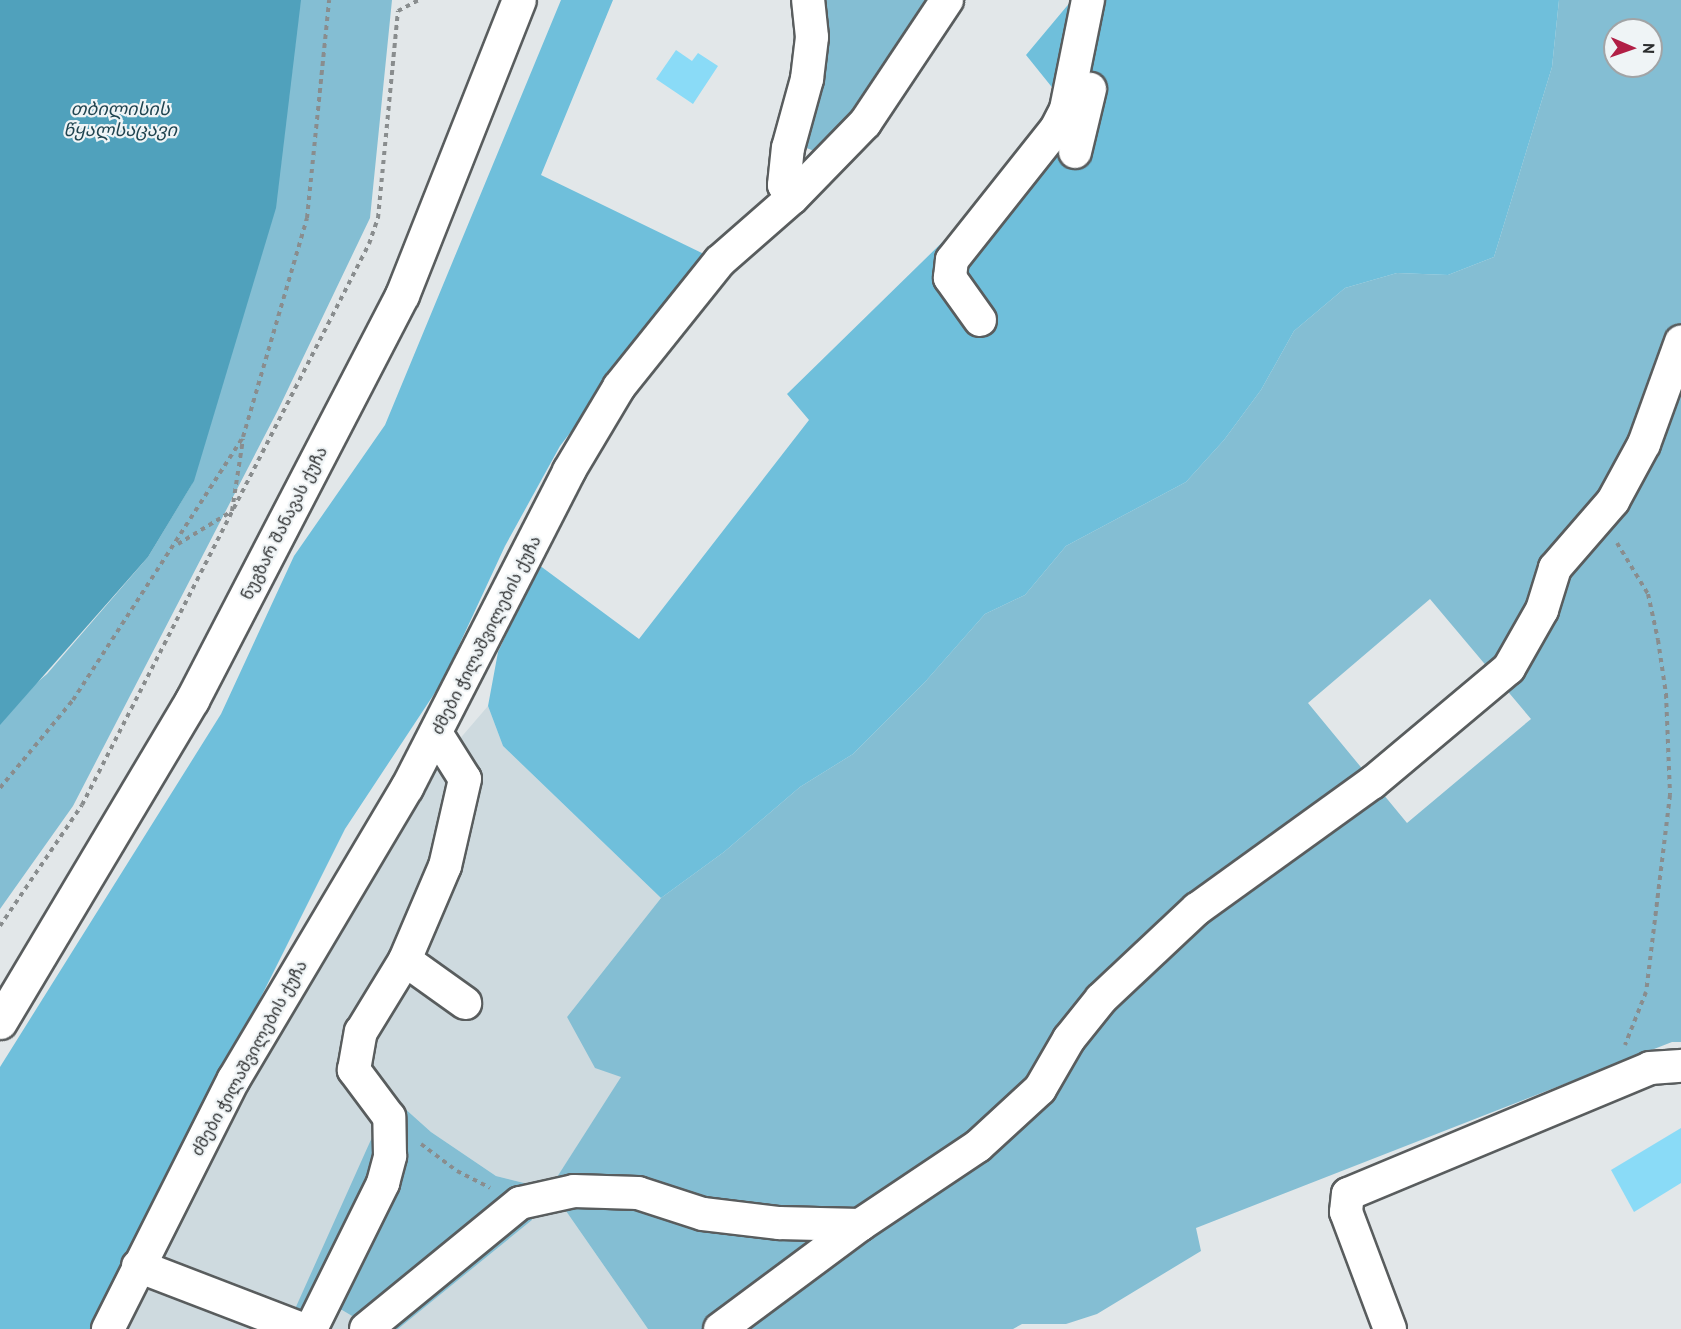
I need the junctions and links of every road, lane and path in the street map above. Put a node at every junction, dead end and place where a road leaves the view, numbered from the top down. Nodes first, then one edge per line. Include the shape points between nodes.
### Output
1 (329, 0) edge
2 (419, 0) edge
3 (519, 0) edge
4 (808, 0) edge
5 (947, 0) edge
6 (1088, 0) edge
7 (1110, 0) edge
8 (1075, 152) dead end
9 (792, 198) junction
10 (980, 320) dead end
11 (1681, 342) edge
12 (243, 437) junction
13 (232, 511) junction
14 (1596, 519) junction
15 (177, 544) junction
16 (436, 734) junction
17 (0, 788) edge
18 (0, 926) edge
19 (405, 960) junction
20 (465, 1002) dead end
21 (0, 1022) edge
22 (1681, 1066) edge
23 (1610, 1085) junction
24 (389, 1117) junction
25 (520, 1203) junction
26 (860, 1225) junction
27 (138, 1266) junction
28 (108, 1329) edge
29 (302, 1329) edge
30 (311, 1329) edge
31 (366, 1329) edge
32 (720, 1329) edge
33 (1390, 1329) edge

1 - 12 path via 307,218
2 - 13 path via 398,11 378,218 369,244
3 - 21 main road, ნუგზარ შანავას ქუჩა via 402,295 192,699
4 - 9 street via 812,37 807,79 788,148 784,185
5 - 9 street, ძმები ჭილაშვილების ქუჩა via 865,123
6 - 10 street via 1066,109 1056,129 952,260 950,278
7 - 8 street
9 - 16 street, ძმები ჭილაშვილების ქუჩა via 720,261 619,387 569,471
11 - 14 street via 1644,444 1613,501
12 - 13 path
12 - 15 path
13 - 15 path
13 - 18 path via 82,805
14 - 23 path via 1615,541 1648,594 1666,694 1670,795 1646,992
14 - 26 street via 1555,568 1542,610 1509,668 1372,783 1197,909 1101,999 1069,1039 1040,1089 978,1146
15 - 17 path via 73,700
16 - 19 street via 465,779 445,866
16 - 27 street, ძმები ჭილაშვილების ქუჩა via 234,1079
19 - 20 street
19 - 24 street via 361,1032 354,1070
22 - 23 street via 1650,1068
23 - 33 street via 1348,1194 1346,1212
24 - 25 path via 457,1171
24 - 30 street via 390,1156 383,1183
25 - 26 street via 574,1191 638,1193 703,1214 779,1223
25 - 31 street
26 - 32 street
27 - 28 street, ძმები ჭილაშვილების ქუჩა
27 - 29 street

